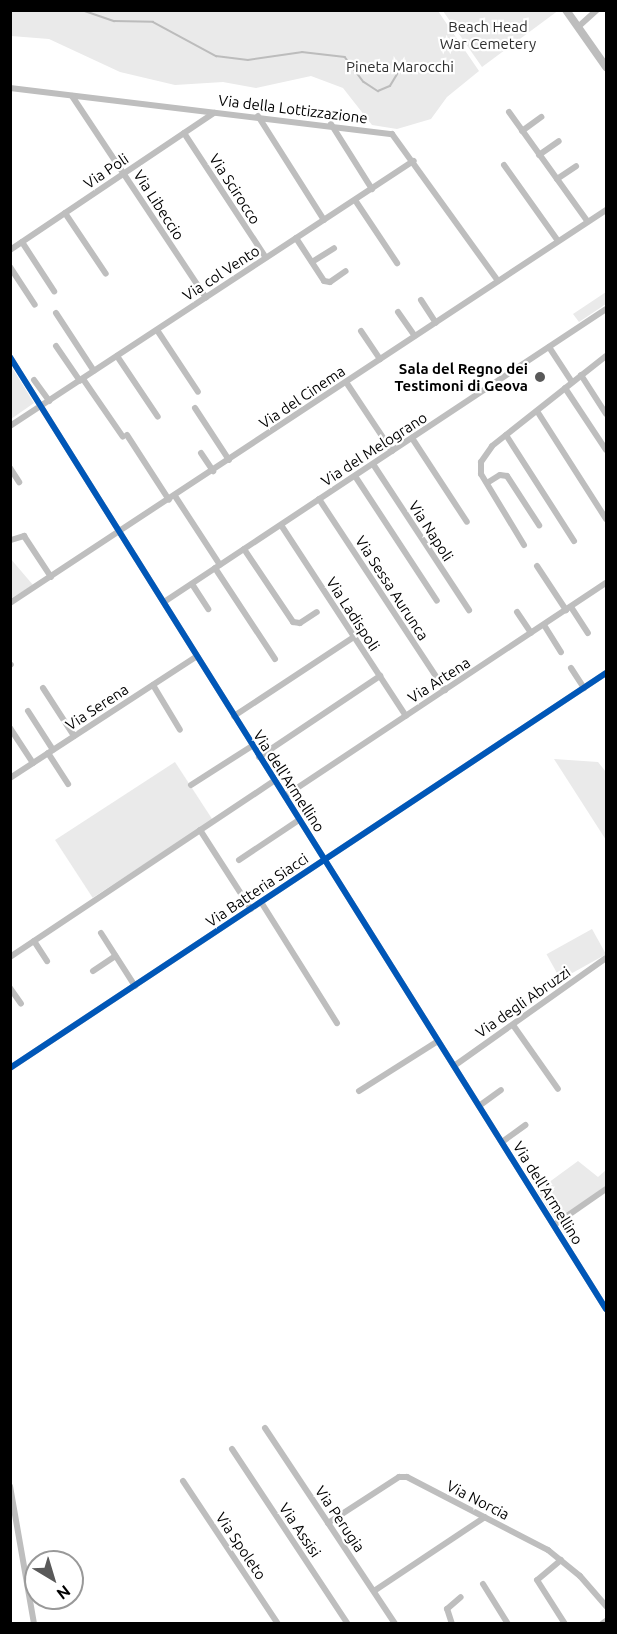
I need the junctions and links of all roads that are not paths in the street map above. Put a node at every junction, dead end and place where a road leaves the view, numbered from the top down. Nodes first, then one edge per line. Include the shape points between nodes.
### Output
1 (566, 10) edge
2 (597, 10) edge
3 (578, 27) junction
4 (606, 67) edge
5 (10, 88) edge
6 (72, 96) junction
7 (508, 112) dead end
8 (215, 113) junction
9 (258, 116) junction
10 (541, 117) dead end
11 (331, 124) junction
12 (522, 130) junction
13 (184, 133) junction
14 (560, 141) dead end
15 (539, 155) junction
16 (414, 161) junction
17 (504, 165) dead end
18 (576, 166) dead end
19 (124, 173) junction
20 (557, 179) junction
21 (372, 189) junction
22 (355, 200) junction
23 (606, 210) edge
24 (64, 213) junction
25 (324, 220) junction
26 (588, 222) junction
27 (296, 238) junction
28 (22, 242) junction
29 (558, 242) junction
30 (334, 248) dead end
31 (10, 250) edge
32 (266, 258) junction
33 (312, 262) junction
34 (397, 263) dead end
35 (10, 267) edge
36 (346, 271) dead end
37 (106, 274) dead end
38 (498, 281) junction
39 (54, 291) dead end
40 (206, 298) junction
41 (421, 300) dead end
42 (35, 305) dead end
43 (606, 309) edge
44 (398, 312) dead end
45 (56, 313) dead end
46 (436, 322) junction
47 (157, 330) junction
48 (361, 331) dead end
49 (415, 336) junction
50 (56, 346) dead end
51 (549, 347) junction
52 (117, 356) junction
53 (606, 356) edge
54 (10, 357) edge
55 (380, 359) junction
56 (94, 371) junction
57 (581, 375) junction
58 (34, 380) dead end
59 (81, 380) junction
60 (346, 382) junction
61 (572, 382) junction
62 (565, 388) junction
63 (198, 392) dead end
64 (49, 401) junction
65 (42, 406) junction
66 (195, 408) dead end
67 (537, 411) junction
68 (606, 414) edge
69 (158, 417) dead end
70 (10, 426) edge
71 (506, 435) junction
72 (412, 438) junction
73 (606, 450) edge
74 (392, 452) junction
75 (201, 453) dead end
76 (229, 460) junction
77 (373, 464) junction
78 (10, 468) edge
79 (213, 471) junction
80 (355, 476) junction
81 (19, 482) dead end
82 (487, 483) junction
83 (172, 498) junction
84 (320, 499) junction
85 (606, 519) edge
86 (467, 522) dead end
87 (281, 525) junction
88 (539, 525) dead end
89 (119, 532) junction
90 (11, 540) edge
91 (574, 541) dead end
92 (524, 545) dead end
93 (244, 549) junction
94 (537, 566) dead end
95 (217, 567) junction
96 (51, 577) junction
97 (192, 584) junction
98 (604, 585) edge
99 (606, 593) edge
100 (437, 601) dead end
101 (164, 602) junction
102 (10, 603) edge
103 (568, 608) junction
104 (208, 609) dead end
105 (469, 610) dead end
106 (317, 612) dead end
107 (516, 612) dead end
108 (544, 625) junction
109 (531, 633) junction
110 (588, 633) dead end
111 (354, 637) junction
112 (561, 652) dead end
113 (197, 656) junction
114 (275, 659) dead end
115 (571, 668) dead end
116 (606, 673) edge
117 (380, 676) junction
118 (153, 685) junction
119 (44, 688) dead end
120 (584, 688) junction
121 (445, 690) junction
122 (28, 711) dead end
123 (234, 716) junction
124 (406, 716) junction
125 (10, 728) edge
126 (180, 730) dead end
127 (74, 736) junction
128 (252, 746) junction
129 (51, 752) junction
130 (259, 757) junction
131 (33, 763) junction
132 (10, 778) edge
133 (274, 781) junction
134 (68, 784) dead end
135 (191, 785) dead end
136 (285, 796) junction
137 (299, 820) junction
138 (200, 830) junction
139 (325, 859) junction
140 (239, 860) dead end
141 (261, 903) junction
142 (251, 909) junction
143 (101, 933) dead end
144 (34, 942) junction
145 (115, 956) junction
146 (10, 957) edge
147 (606, 958) edge
148 (47, 961) dead end
149 (93, 971) dead end
150 (135, 986) junction
151 (10, 988) edge
152 (21, 1004) dead end
153 (338, 1023) dead end
154 (513, 1025) junction
155 (438, 1041) junction
156 (454, 1066) junction
157 (10, 1068) edge
158 (558, 1089) dead end
159 (501, 1090) dead end
160 (359, 1091) dead end
161 (479, 1106) junction
162 (525, 1125) dead end
163 (502, 1142) junction
164 (606, 1189) edge
165 (554, 1225) junction
166 (606, 1309) edge
167 (265, 1428) dead end
168 (232, 1449) dead end
169 (183, 1481) dead end
170 (10, 1486) edge
171 (485, 1516) junction
172 (328, 1523) junction
173 (561, 1560) junction
174 (483, 1584) dead end
175 (374, 1591) junction
176 (461, 1597) dead end
177 (606, 1606) edge
178 (606, 1621) edge
179 (34, 1623) edge
180 (278, 1623) edge
181 (348, 1623) edge
182 (395, 1623) edge
183 (452, 1623) edge
184 (508, 1623) edge
185 (565, 1623) edge
186 (602, 1623) edge

1 - 3 main road
2 - 3 street
3 - 4 main road
5 - 6 street, Via della Lottizzazione
6 - 8 street, Via della Lottizzazione
6 - 19 street, Via Libeccio
7 - 12 street
8 - 9 street, Via della Lottizzazione
8 - 13 street, Via Poli
9 - 11 street, Via della Lottizzazione
9 - 25 street
10 - 12 street
11 - 16 street, Via della Lottizzazione via 392,134
11 - 21 street
12 - 15 street
13 - 19 street, Via Poli
13 - 32 street, Via Scirocco
14 - 15 street
15 - 20 street
16 - 21 street, Via col Vento
16 - 38 street, Via della Lottizzazione
17 - 29 street
18 - 20 street
19 - 24 street, Via Poli
19 - 40 street, Via Libeccio
20 - 26 street
21 - 22 street, Via col Vento
22 - 25 street, Via col Vento
22 - 34 street
23 - 26 street, Via del Cinema
24 - 28 street, Via Poli
24 - 37 street
25 - 27 street, Via col Vento
26 - 29 street, Via del Cinema
27 - 32 street, Via col Vento
27 - 33 street
28 - 31 street, Via Poli
28 - 39 street
29 - 38 street, Via del Cinema
30 - 33 street
32 - 40 street, Via col Vento
33 - 36 street via 326,282
35 - 42 street
38 - 46 street, Via del Cinema
40 - 47 street, Via col Vento
41 - 46 street
43 - 51 street, Via del Melograno
44 - 49 street
45 - 56 street
46 - 49 street, Via del Cinema
47 - 52 street, Via col Vento
47 - 63 street
48 - 55 street
49 - 55 street, Via del Cinema
50 - 59 street
51 - 61 street
51 - 72 street, Via del Melograno
52 - 56 street, Via col Vento
52 - 69 street
53 - 57 street
54 - 65 street, Via dell'Armellino
55 - 60 street, Via del Cinema
56 - 59 street, Via col Vento
57 - 61 street
57 - 68 street
58 - 64 street
59 - 64 street, Via col Vento
59 - 83 street
60 - 74 street
60 - 76 street, Via del Cinema
61 - 62 street
62 - 67 street
62 - 73 street
64 - 65 street, Via col Vento
65 - 70 street, Via col Vento
65 - 89 street, Via dell'Armellino
66 - 76 street
67 - 71 street
67 - 85 street
71 - 82 street via 481,462 480,471
71 - 91 street
72 - 74 street, Via del Melograno
72 - 86 street
74 - 77 street, Via del Melograno
75 - 79 street
76 - 79 street, Via del Cinema
77 - 80 street, Via del Melograno
77 - 105 street, Via Napoli
78 - 81 street
79 - 83 street, Via del Cinema
80 - 84 street, Via del Melograno
80 - 100 street
82 - 88 street via 500,475 507,476
82 - 92 street
83 - 89 street, Via del Cinema
83 - 95 street
84 - 87 street, Via del Melograno
84 - 121 street, Via Sessa Aurunca
87 - 93 street, Via del Melograno
87 - 111 street, Via Ladispoli
89 - 96 street, Via del Cinema
89 - 101 street, Via dell'Armellino
90 - 96 street via 24,536
93 - 95 street, Via del Melograno
93 - 106 street via 293,622 301,623
94 - 103 street
95 - 97 street, Via del Melograno
95 - 114 street
96 - 102 street, Via del Cinema
97 - 101 street, Via del Melograno
97 - 104 street
98 - 99 street
98 - 103 street, Via Artena
101 - 113 street, Via dell'Armellino
103 - 108 street, Via Artena
103 - 110 street
107 - 109 street
108 - 109 street, Via Artena
108 - 112 street
109 - 121 street, Via Artena
111 - 117 street, Via Ladispoli
111 - 123 street
113 - 118 street, Via Serena
113 - 123 street, Via dell'Armellino
115 - 120 street
116 - 120 street, Via Batteria Siacci
117 - 124 street, Via Ladispoli
117 - 130 street
118 - 126 street
118 - 127 street, Via Serena
119 - 127 street
120 - 139 street, Via Batteria Siacci
121 - 124 street, Via Artena
122 - 129 street
123 - 128 street, Via dell'Armellino
124 - 136 street, Via Artena
125 - 131 street
127 - 129 street, Via Serena
128 - 130 street, Via dell'Armellino
128 - 135 street
129 - 131 street, Via Serena
129 - 134 street
130 - 133 street, Via dell'Armellino
131 - 132 street, Via Serena
133 - 136 street, Via dell'Armellino
133 - 138 street
136 - 137 street, Via dell'Armellino
137 - 139 street, Via dell'Armellino
137 - 140 street
138 - 142 street
138 - 144 street
139 - 141 street, Via Batteria Siacci
139 - 155 street, Via dell'Armellino
141 - 142 street, Via Batteria Siacci
141 - 153 street
142 - 150 street, Via Batteria Siacci
143 - 145 street
144 - 146 street
144 - 148 street
145 - 149 street
145 - 150 street
147 - 154 street, Via degli Abruzzi
150 - 157 street, Via Batteria Siacci
151 - 152 street
154 - 156 street, Via degli Abruzzi
154 - 158 street
155 - 156 street, Via dell'Armellino
155 - 160 street
156 - 161 street, Via dell'Armellino
159 - 161 street
161 - 163 street, Via dell'Armellino
162 - 163 street
163 - 165 street, Via dell'Armellino
164 - 165 street
165 - 166 street, Via dell'Armellino
167 - 172 street, Via Perugia
168 - 181 street, Via Assisi
169 - 180 street, Via Spoleto
170 - 179 street
171 - 172 street, Via Norcia via 404,1476
171 - 173 street, Via Norcia
171 - 175 street
172 - 175 street, Via Perugia
173 - 177 street, Via Norcia
173 - 185 street via 537,1580
174 - 184 street
175 - 182 street, Via Perugia
176 - 183 street via 447,1609
178 - 186 street

